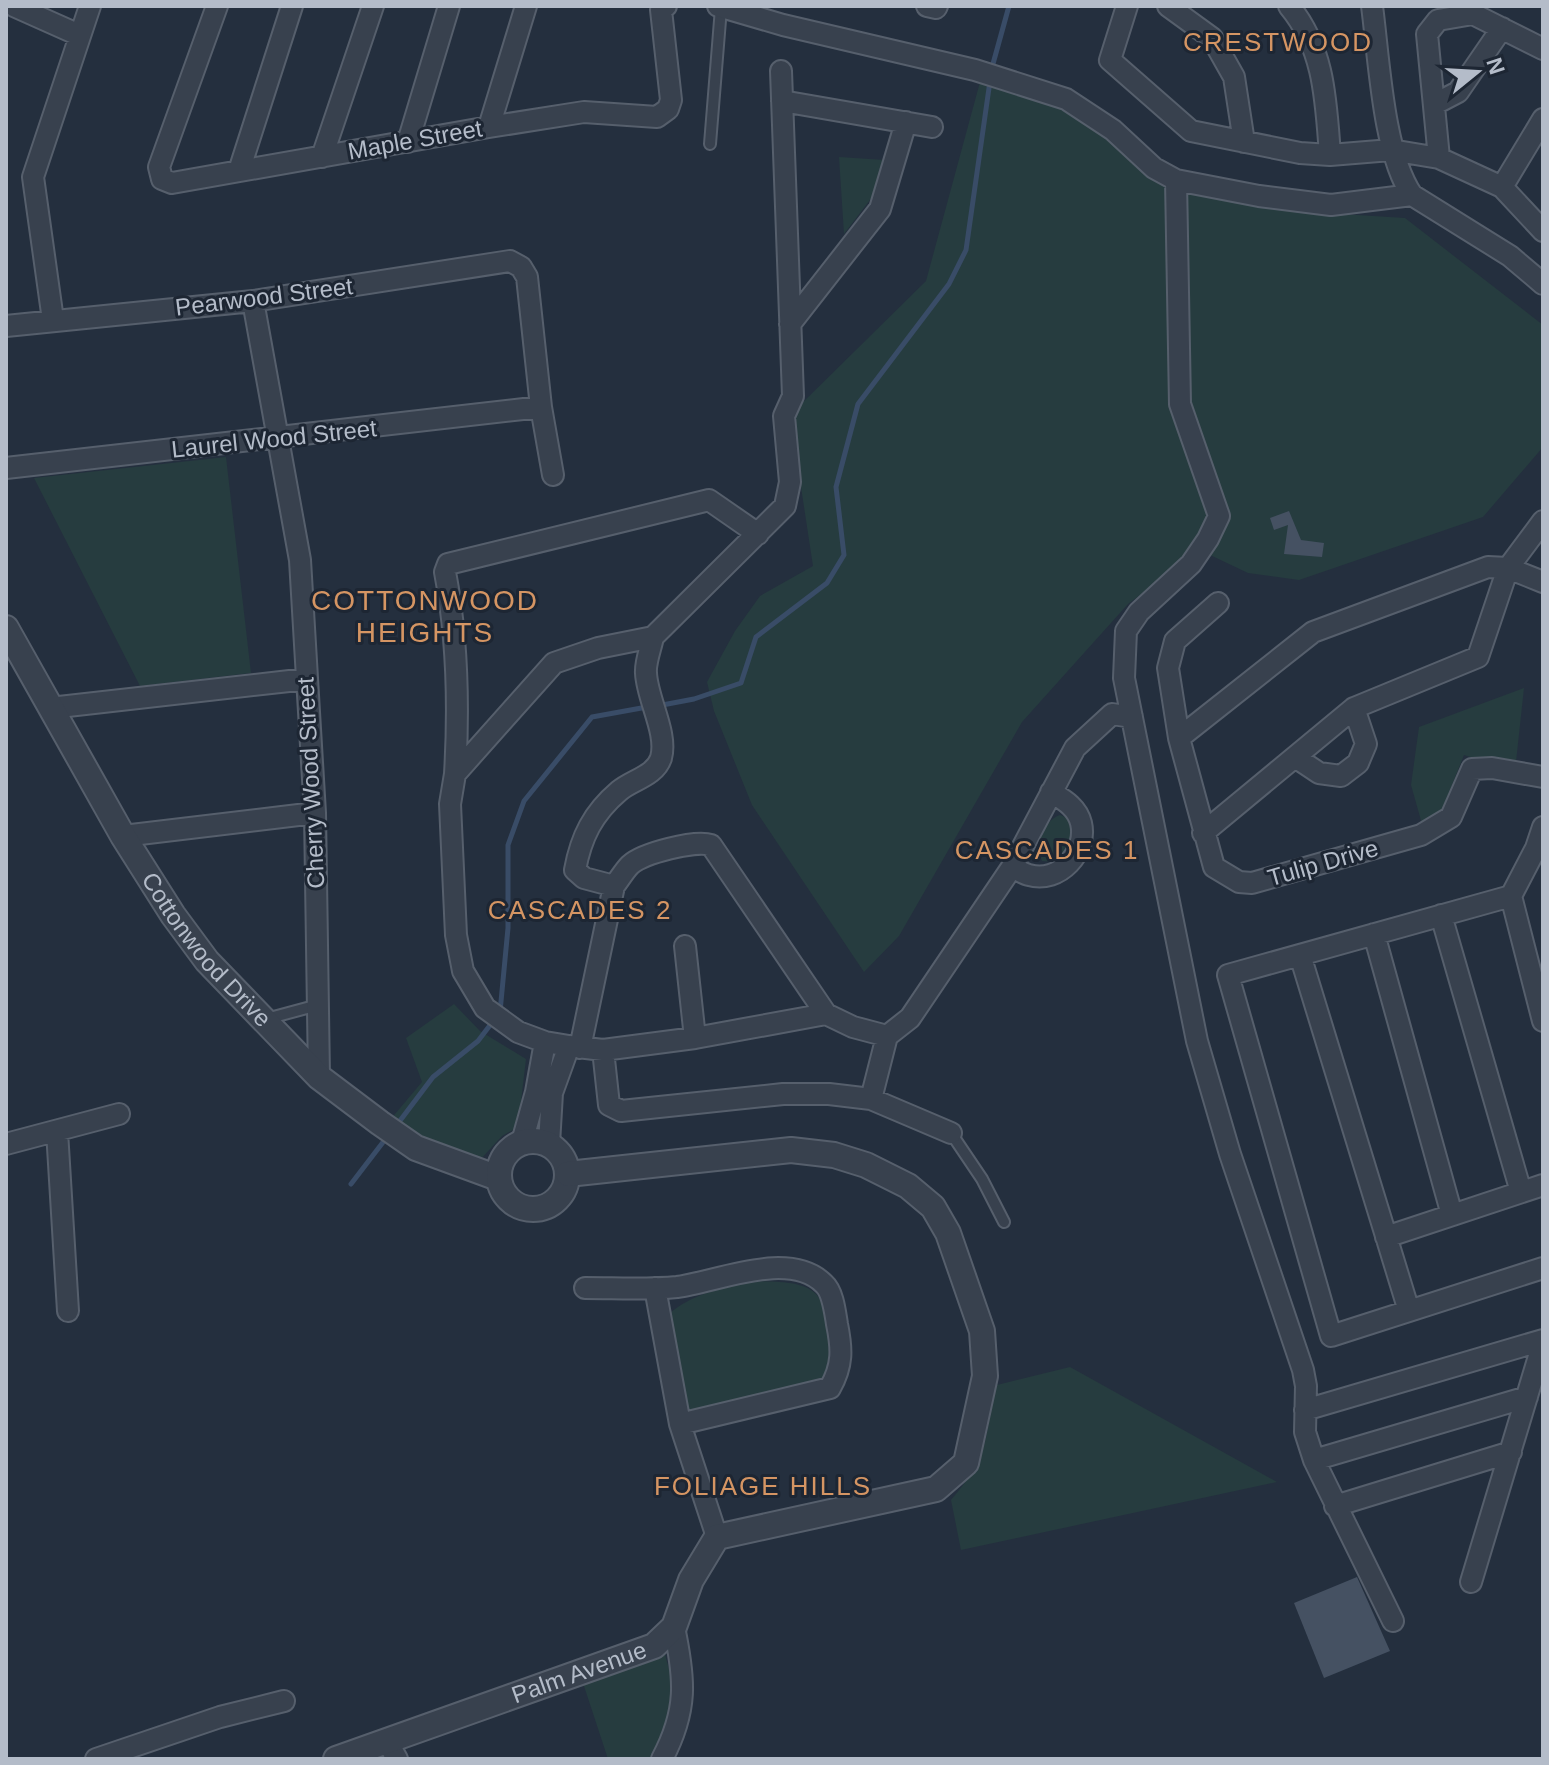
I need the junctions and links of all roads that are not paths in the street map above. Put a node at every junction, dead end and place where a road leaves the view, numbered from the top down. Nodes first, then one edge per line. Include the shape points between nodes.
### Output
1 (14, 6) edge
2 (90, 6) edge
3 (217, 6) edge
4 (292, 6) edge
5 (373, 6) edge
6 (449, 6) edge
7 (526, 6) edge
8 (927, 6) edge
9 (937, 6) edge
10 (1127, 6) edge
11 (1168, 6) edge
12 (1372, 6) edge
13 (659, 7) edge
14 (720, 7) edge
15 (1297, 9) edge
16 (1475, 10) edge
17 (1502, 28) junction
18 (79, 35) junction
19 (1543, 49) edge
20 (781, 71) dead end
21 (782, 101) junction
22 (1435, 104) junction
23 (1543, 119) edge
24 (906, 122) junction
25 (489, 127) junction
26 (932, 127) dead end
27 (408, 142) junction
28 (1244, 142) junction
29 (710, 144) dead end
30 (1391, 150) junction
31 (1330, 155) junction
32 (322, 157) junction
33 (1439, 158) junction
34 (239, 171) junction
35 (1176, 180) junction
36 (1502, 187) junction
37 (1412, 195) junction
38 (1543, 231) edge
39 (1543, 284) edge
40 (253, 301) junction
41 (53, 320) junction
42 (790, 324) junction
43 (6, 326) edge
44 (541, 407) junction
45 (279, 439) junction
46 (6, 468) edge
47 (553, 475) dead end
48 (1543, 521) edge
49 (758, 534) junction
50 (1508, 568) junction
51 (1543, 582) edge
52 (1218, 603) dead end
53 (6, 628) edge
54 (653, 637) junction
55 (307, 679) junction
56 (50, 708) junction
57 (1354, 708) junction
58 (1132, 717) junction
59 (1179, 738) junction
60 (1295, 757) junction
61 (455, 774) junction
62 (1543, 777) edge
63 (1051, 792) junction
64 (315, 813) junction
65 (1543, 827) edge
66 (1203, 833) junction
67 (123, 836) junction
68 (1012, 867) junction
69 (614, 886) junction
70 (1511, 896) junction
71 (1441, 915) junction
72 (1374, 934) junction
73 (685, 946) dead end
74 (1300, 955) junction
75 (318, 1005) junction
76 (826, 1014) junction
77 (265, 1019) junction
78 (1543, 1021) edge
79 (887, 1036) junction
80 (695, 1038) junction
81 (545, 1042) junction
82 (574, 1047) junction
83 (603, 1050) junction
84 (319, 1077) junction
85 (871, 1099) junction
86 (119, 1114) dead end
87 (57, 1131) junction
88 (951, 1133) joint
89 (522, 1142) junction
90 (6, 1144) edge
91 (549, 1144) junction
92 (568, 1174) junction
93 (498, 1178) junction
94 (1543, 1185) edge
95 (1521, 1192) junction
96 (1452, 1215) junction
97 (1004, 1222) dead end
98 (1386, 1237) junction
99 (1543, 1268) edge
100 (585, 1288) dead end
101 (655, 1288) junction
102 (68, 1311) dead end
103 (1409, 1311) junction
104 (1543, 1341) edge
105 (1527, 1397) junction
106 (1305, 1410) junction
107 (680, 1424) junction
108 (1511, 1452) junction
109 (1314, 1460) junction
110 (1335, 1506) junction
111 (717, 1537) junction
112 (1471, 1582) dead end
113 (1393, 1621) dead end
114 (674, 1627) junction
115 (284, 1701) dead end
116 (392, 1750) edge
117 (96, 1759) edge
118 (336, 1759) edge
119 (662, 1759) edge

1 - 18 street
2 - 18 street
3 - 34 street, Maple Street via 159,167 162,179 172,183
4 - 34 street
5 - 32 street
6 - 27 street
7 - 25 street
8 - 9 street
10 - 28 street via 1110,60 1191,131
11 - 28 street via 1212,38 1234,77
12 - 30 street
13 - 25 street, Maple Street via 671,100 657,117 584,112
14 - 29 lane
14 - 35 street via 975,70 1066,99
15 - 31 street via 1325,86
16 - 17 street
16 - 22 street via 1438,20 1427,34
17 - 19 street
17 - 22 street via 1458,92
18 - 41 street via 33,177
20 - 21 street
21 - 24 street
21 - 42 street
22 - 33 street
23 - 36 street
24 - 26 street
24 - 42 street via 880,209
25 - 27 street, Maple Street
27 - 32 street, Maple Street
28 - 31 street
30 - 31 street
30 - 33 street
30 - 37 street
32 - 34 street, Maple Street
33 - 36 street
35 - 37 street via 1331,205
35 - 58 street via 1180,404 1219,516 1191,564 1126,631 1124,678
36 - 38 street
37 - 39 street via 1510,256
40 - 41 street, Pearwood Street
40 - 44 street, Pearwood Street via 510,261 527,277
40 - 45 street, Cherry Wood Street
41 - 43 street, Pearwood Street
42 - 49 street via 793,396 784,416 790,482 785,506
44 - 45 street, Laurel Wood Street
44 - 47 street
45 - 46 street, Laurel Wood Street
45 - 55 street, Cherry Wood Street via 300,560
48 - 50 street
49 - 54 street
49 - 61 street via 709,500 448,564 457,642
50 - 51 street
50 - 57 street via 1478,657
50 - 59 street via 1475,570 1313,632
52 - 59 street, Tulip Drive via 1175,641 1168,668
53 - 56 street, Cottonwood Drive
54 - 61 street via 554,663
54 - 69 street via 646,673 663,746 661,758 655,769 620,790 593,819 580,843 575,870
55 - 56 street
55 - 64 street, Cherry Wood Street
56 - 67 street, Cottonwood Drive
57 - 60 street
57 - 60 street via 1366,744 1358,763 1341,776 1319,773
58 - 63 street via 1112,714 1075,748
58 - 106 street via 1197,1041 1303,1370
59 - 66 street, Tulip Drive
60 - 66 street
61 - 81 street via 450,804 456,935 463,971 485,1008 518,1032
62 - 66 street, Tulip Drive via 1472,769 1451,817 1421,835 1252,883 1239,882 1214,867
63 - 68 street
63 - 68 street via 1070,803 1081,822 1081,844 1071,863 1053,875 1032,876
64 - 67 street
64 - 75 street, Cherry Wood Street
65 - 70 street
67 - 77 street, Cottonwood Drive via 207,961
68 - 79 street via 910,1018
69 - 76 street via 643,857 700,842 711,845
69 - 82 street
70 - 71 street
70 - 78 street
71 - 72 street
71 - 95 street
72 - 74 street
72 - 96 street
73 - 80 street
74 - 98 street
74 - 103 street via 1228,975 1331,1336
75 - 77 lane
75 - 84 street, Cherry Wood Street
76 - 79 street
76 - 80 street
77 - 84 street, Cottonwood Drive
79 - 85 street
80 - 83 street
81 - 82 street
81 - 89 street
82 - 83 street
82 - 91 street via 552,1093
83 - 85 street via 609,1105 621,1111 783,1094
84 - 93 street, Cottonwood Drive via 416,1148
85 - 88 street
86 - 87 street
87 - 90 street
87 - 102 street
88 - 97 lane
89 - 91 street
89 - 93 street via 509,1150
91 - 92 street
92 - 93 street via 559,1199 535,1210 510,1202
92 - 111 street via 791,1150 834,1155 908,1186 933,1207 948,1233 982,1331 985,1376 966,1463 936,1489
94 - 95 street
95 - 96 street
96 - 98 street
98 - 103 street
99 - 103 street
100 - 101 street
101 - 107 street
101 - 107 street via 752,1269 786,1268 826,1285 835,1309 840,1371 830,1388
104 - 105 street
104 - 106 street
105 - 108 street
105 - 109 street
106 - 109 street
107 - 111 street
108 - 110 street
108 - 112 street
109 - 110 street
110 - 113 street
111 - 114 street, Palm Avenue via 691,1580
114 - 116 street, Palm Avenue via 654,1646 634,1655
114 - 119 street via 683,1670 681,1713
115 - 117 street
116 - 118 street, Palm Avenue

